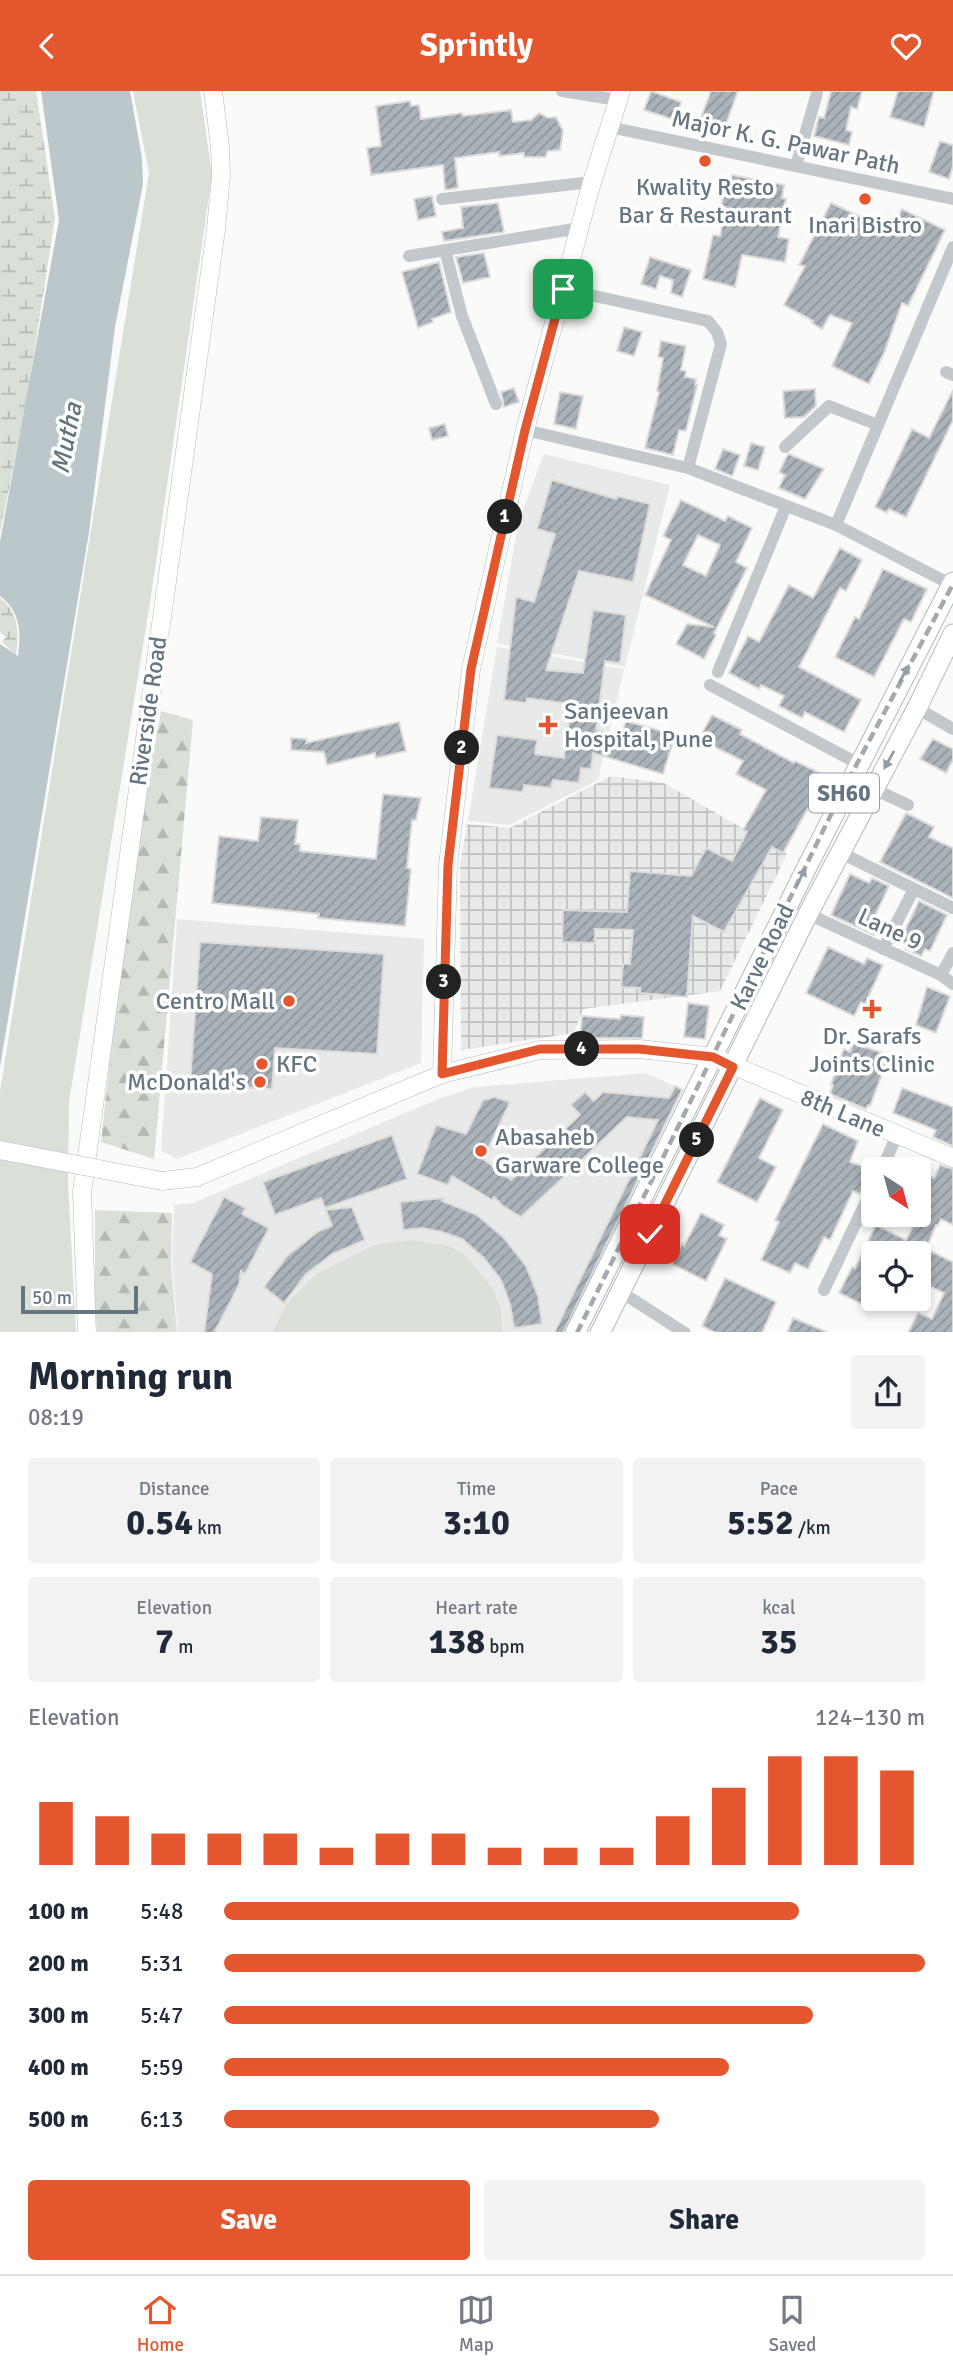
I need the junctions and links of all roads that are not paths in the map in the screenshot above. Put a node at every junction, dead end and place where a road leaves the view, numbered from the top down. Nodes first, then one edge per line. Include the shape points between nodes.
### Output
1 (212, 91) edge
2 (562, 91) edge
3 (817, 93) dead end
4 (620, 96) edge
5 (610, 127) junction
6 (796, 166) junction
7 (592, 182) junction
8 (442, 199) dead end
9 (953, 199) edge
10 (580, 228) junction
11 (953, 247) edge
12 (445, 250) junction
13 (409, 256) dead end
14 (563, 289) junction
15 (496, 404) dead end
16 (878, 425) junction
17 (525, 430) junction
18 (785, 447) dead end
19 (688, 468) junction
20 (786, 506) junction
21 (836, 525) junction
22 (952, 584) edge
23 (953, 634) edge
24 (718, 672) dead end
25 (710, 685) dead end
26 (917, 708) junction
27 (953, 729) edge
28 (859, 764) junction
29 (874, 789) junction
30 (908, 805) dead end
31 (839, 852) junction
32 (914, 889) junction
33 (953, 908) edge
34 (808, 914) junction
35 (883, 949) junction
36 (953, 953) edge
37 (941, 975) junction
38 (953, 983) edge
39 (713, 1057) junction
40 (733, 1067) junction
41 (442, 1074) junction
42 (897, 1135) junction
43 (0, 1150) edge
44 (887, 1157) edge
45 (953, 1158) edge
46 (861, 1212) edge
47 (824, 1290) dead end
48 (621, 1292) junction
49 (87, 1332) edge
50 (575, 1332) edge
51 (600, 1332) edge
52 (685, 1332) edge

1 - 49 street, Riverside Road via 221,175 216,229 86,1144 82,1201
2 - 4 street
3 - 6 street
4 - 5 street
5 - 6 street, Major K. G. Pawar Path
5 - 7 street
6 - 9 street, Major K. G. Pawar Path
7 - 8 street
7 - 10 street
10 - 12 street
10 - 14 street
11 - 16 street
12 - 13 street
12 - 15 street via 462,316
14 - 17 street
14 - 19 street via 713,325 721,344
16 - 18 street via 830,406
16 - 21 street
17 - 19 street
17 - 41 street via 471,669 448,865
19 - 20 street
20 - 21 street
20 - 24 street
21 - 22 street
28 -> 22 main road, Karve Road / SH60
23 - 26 main road, Karve Road / SH60
25 - 28 street
26 - 27 street
26 -> 29 main road, Karve Road / SH60
39 -> 28 main road, Karve Road / SH60
29 - 30 street
29 - 31 main road, Karve Road / SH60
31 - 32 street
31 - 34 main road, Karve Road / SH60
32 - 33 street
32 - 35 street
34 - 35 street, Lane 9
34 - 40 main road, Karve Road / SH60
35 - 37 street, Lane 9
36 - 37 street
37 - 38 street, Lane 9
39 - 40 street, 8th Lane
39 - 41 street via 639,1049 540,1049
39 - 50 main road, Karve Road / SH60
40 - 42 street, 8th Lane
40 - 48 main road, Karve Road / SH60
41 - 43 street, bridge via 197,1177 162,1181
42 - 44 street
42 - 45 street, 8th Lane
46 - 47 street
48 - 51 main road, Karve Road / SH60
48 - 52 street

